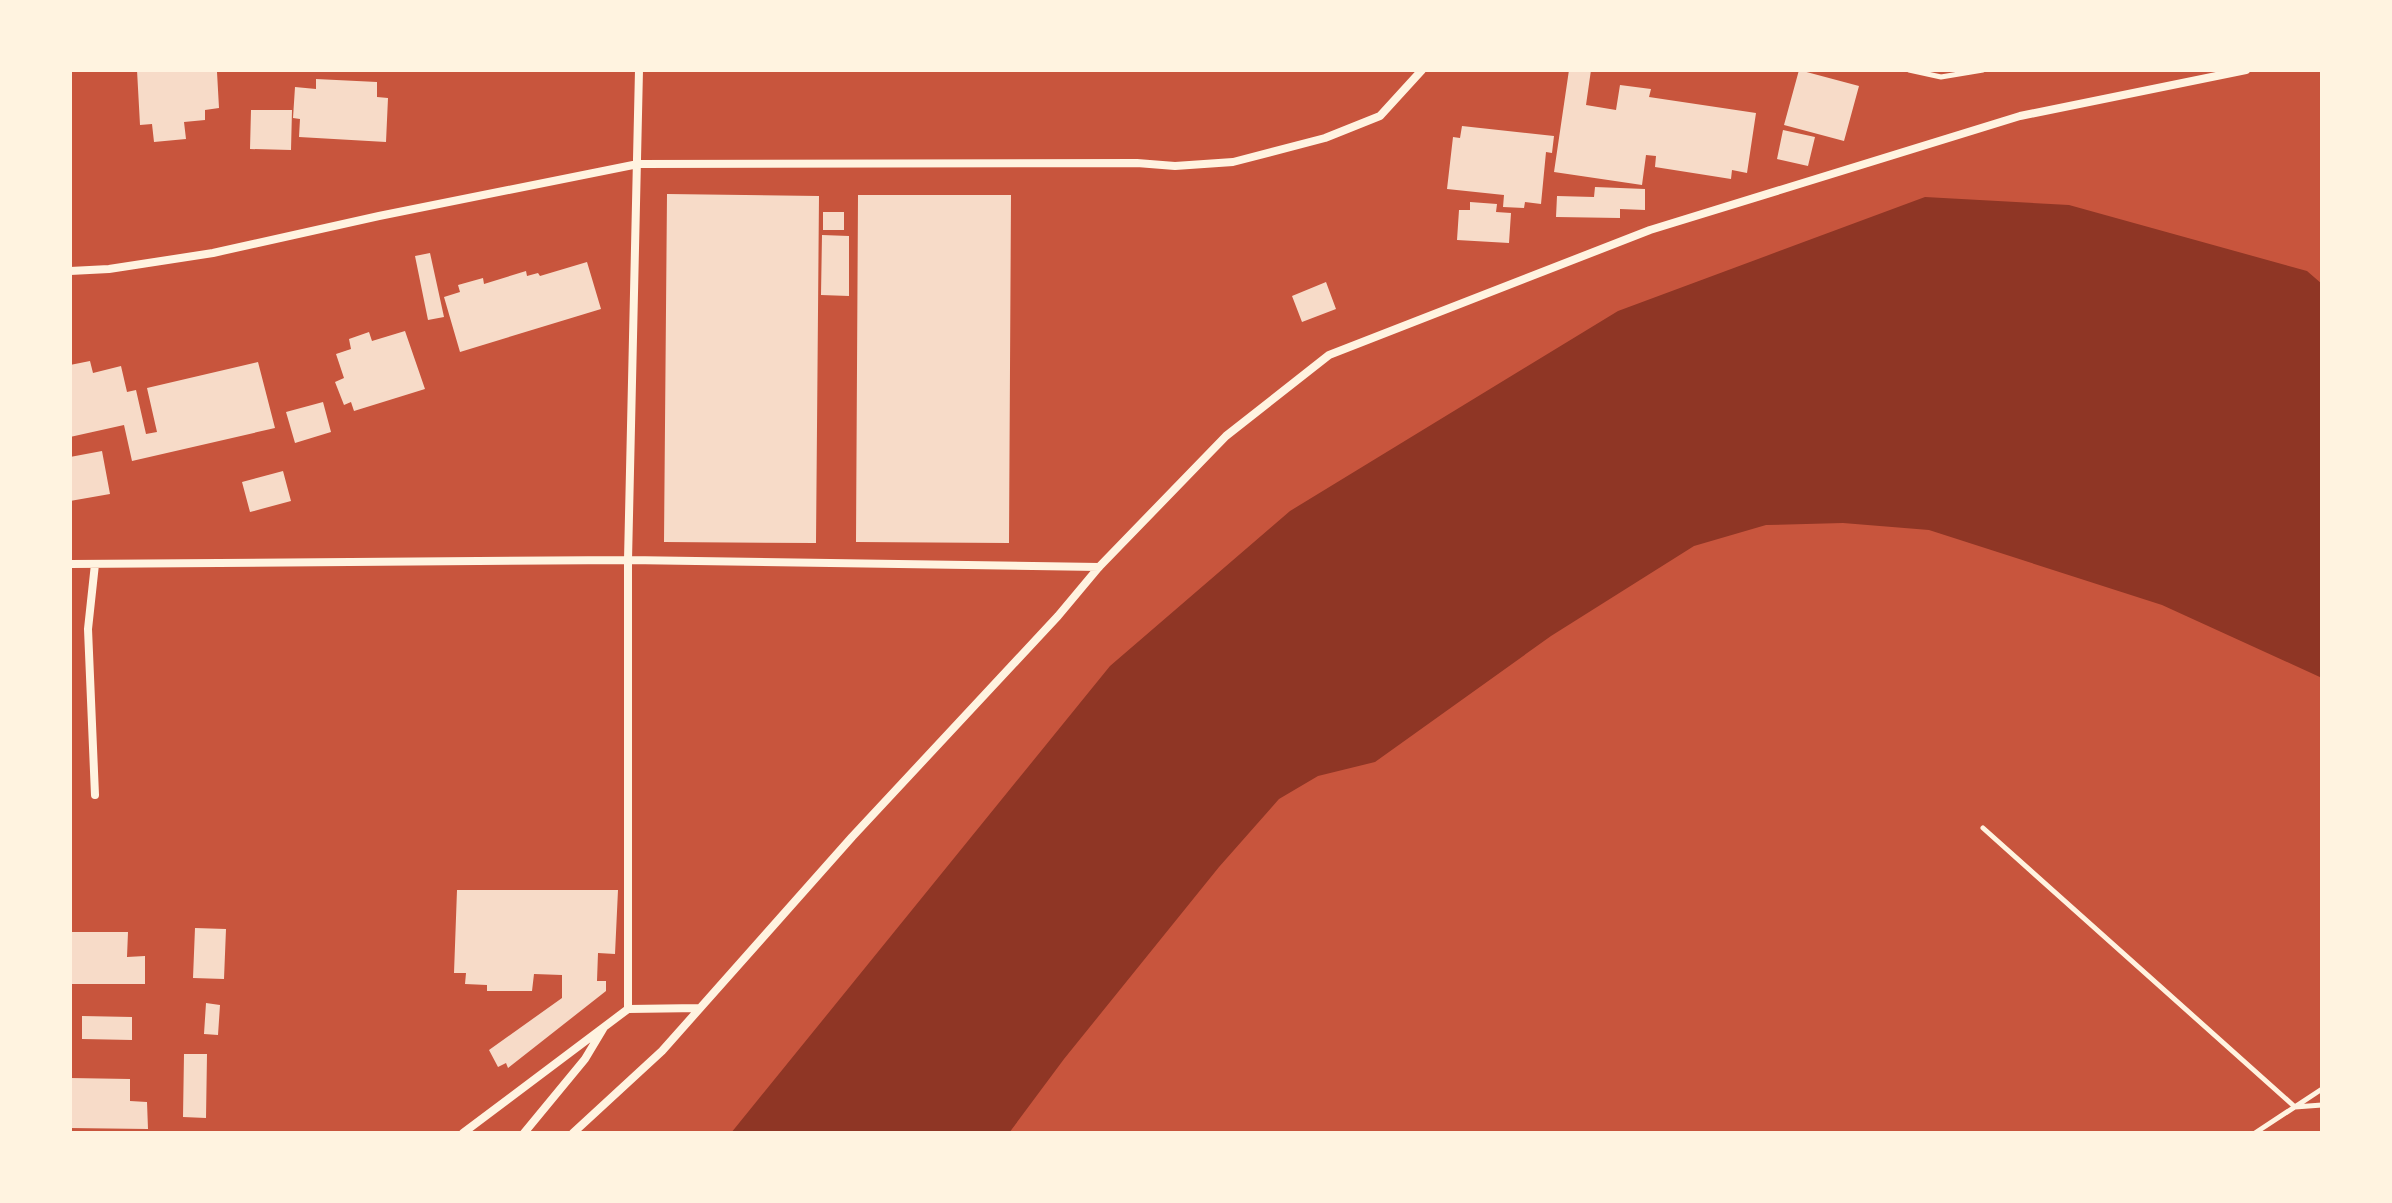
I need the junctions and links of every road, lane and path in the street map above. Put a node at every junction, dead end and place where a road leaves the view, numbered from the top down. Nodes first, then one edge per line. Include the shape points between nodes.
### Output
1 (639, 70) edge
2 (1422, 70) edge
3 (1909, 70) edge
4 (1983, 70) edge
5 (2246, 70) edge
6 (638, 164) junction
7 (70, 271) edge
8 (628, 560) junction
9 (70, 564) edge
10 (95, 564) junction
11 (1099, 567) junction
12 (95, 795) dead end
13 (1983, 828) dead end
14 (700, 1008) junction
15 (628, 1009) junction
16 (605, 1025) junction
17 (2322, 1089) edge
18 (2322, 1105) edge
19 (2295, 1107) junction
20 (463, 1133) edge
21 (524, 1133) edge
22 (573, 1133) edge
23 (2255, 1133) edge

1 - 6 street
2 - 6 street via 1380,116 1325,138 1233,162
3 - 4 path via 1941,77
5 - 11 street via 2020,116 1650,230 1329,355 1226,436
6 - 7 street via 213,253
6 - 8 street
8 - 10 street
8 - 11 street
8 - 15 street
9 - 10 street
10 - 12 street via 88,629
11 - 14 street
13 - 19 path
14 - 15 street
14 - 22 street
15 - 16 street
16 - 20 street
16 - 21 street via 585,1059
17 - 19 path
18 - 19 path
19 - 23 path

